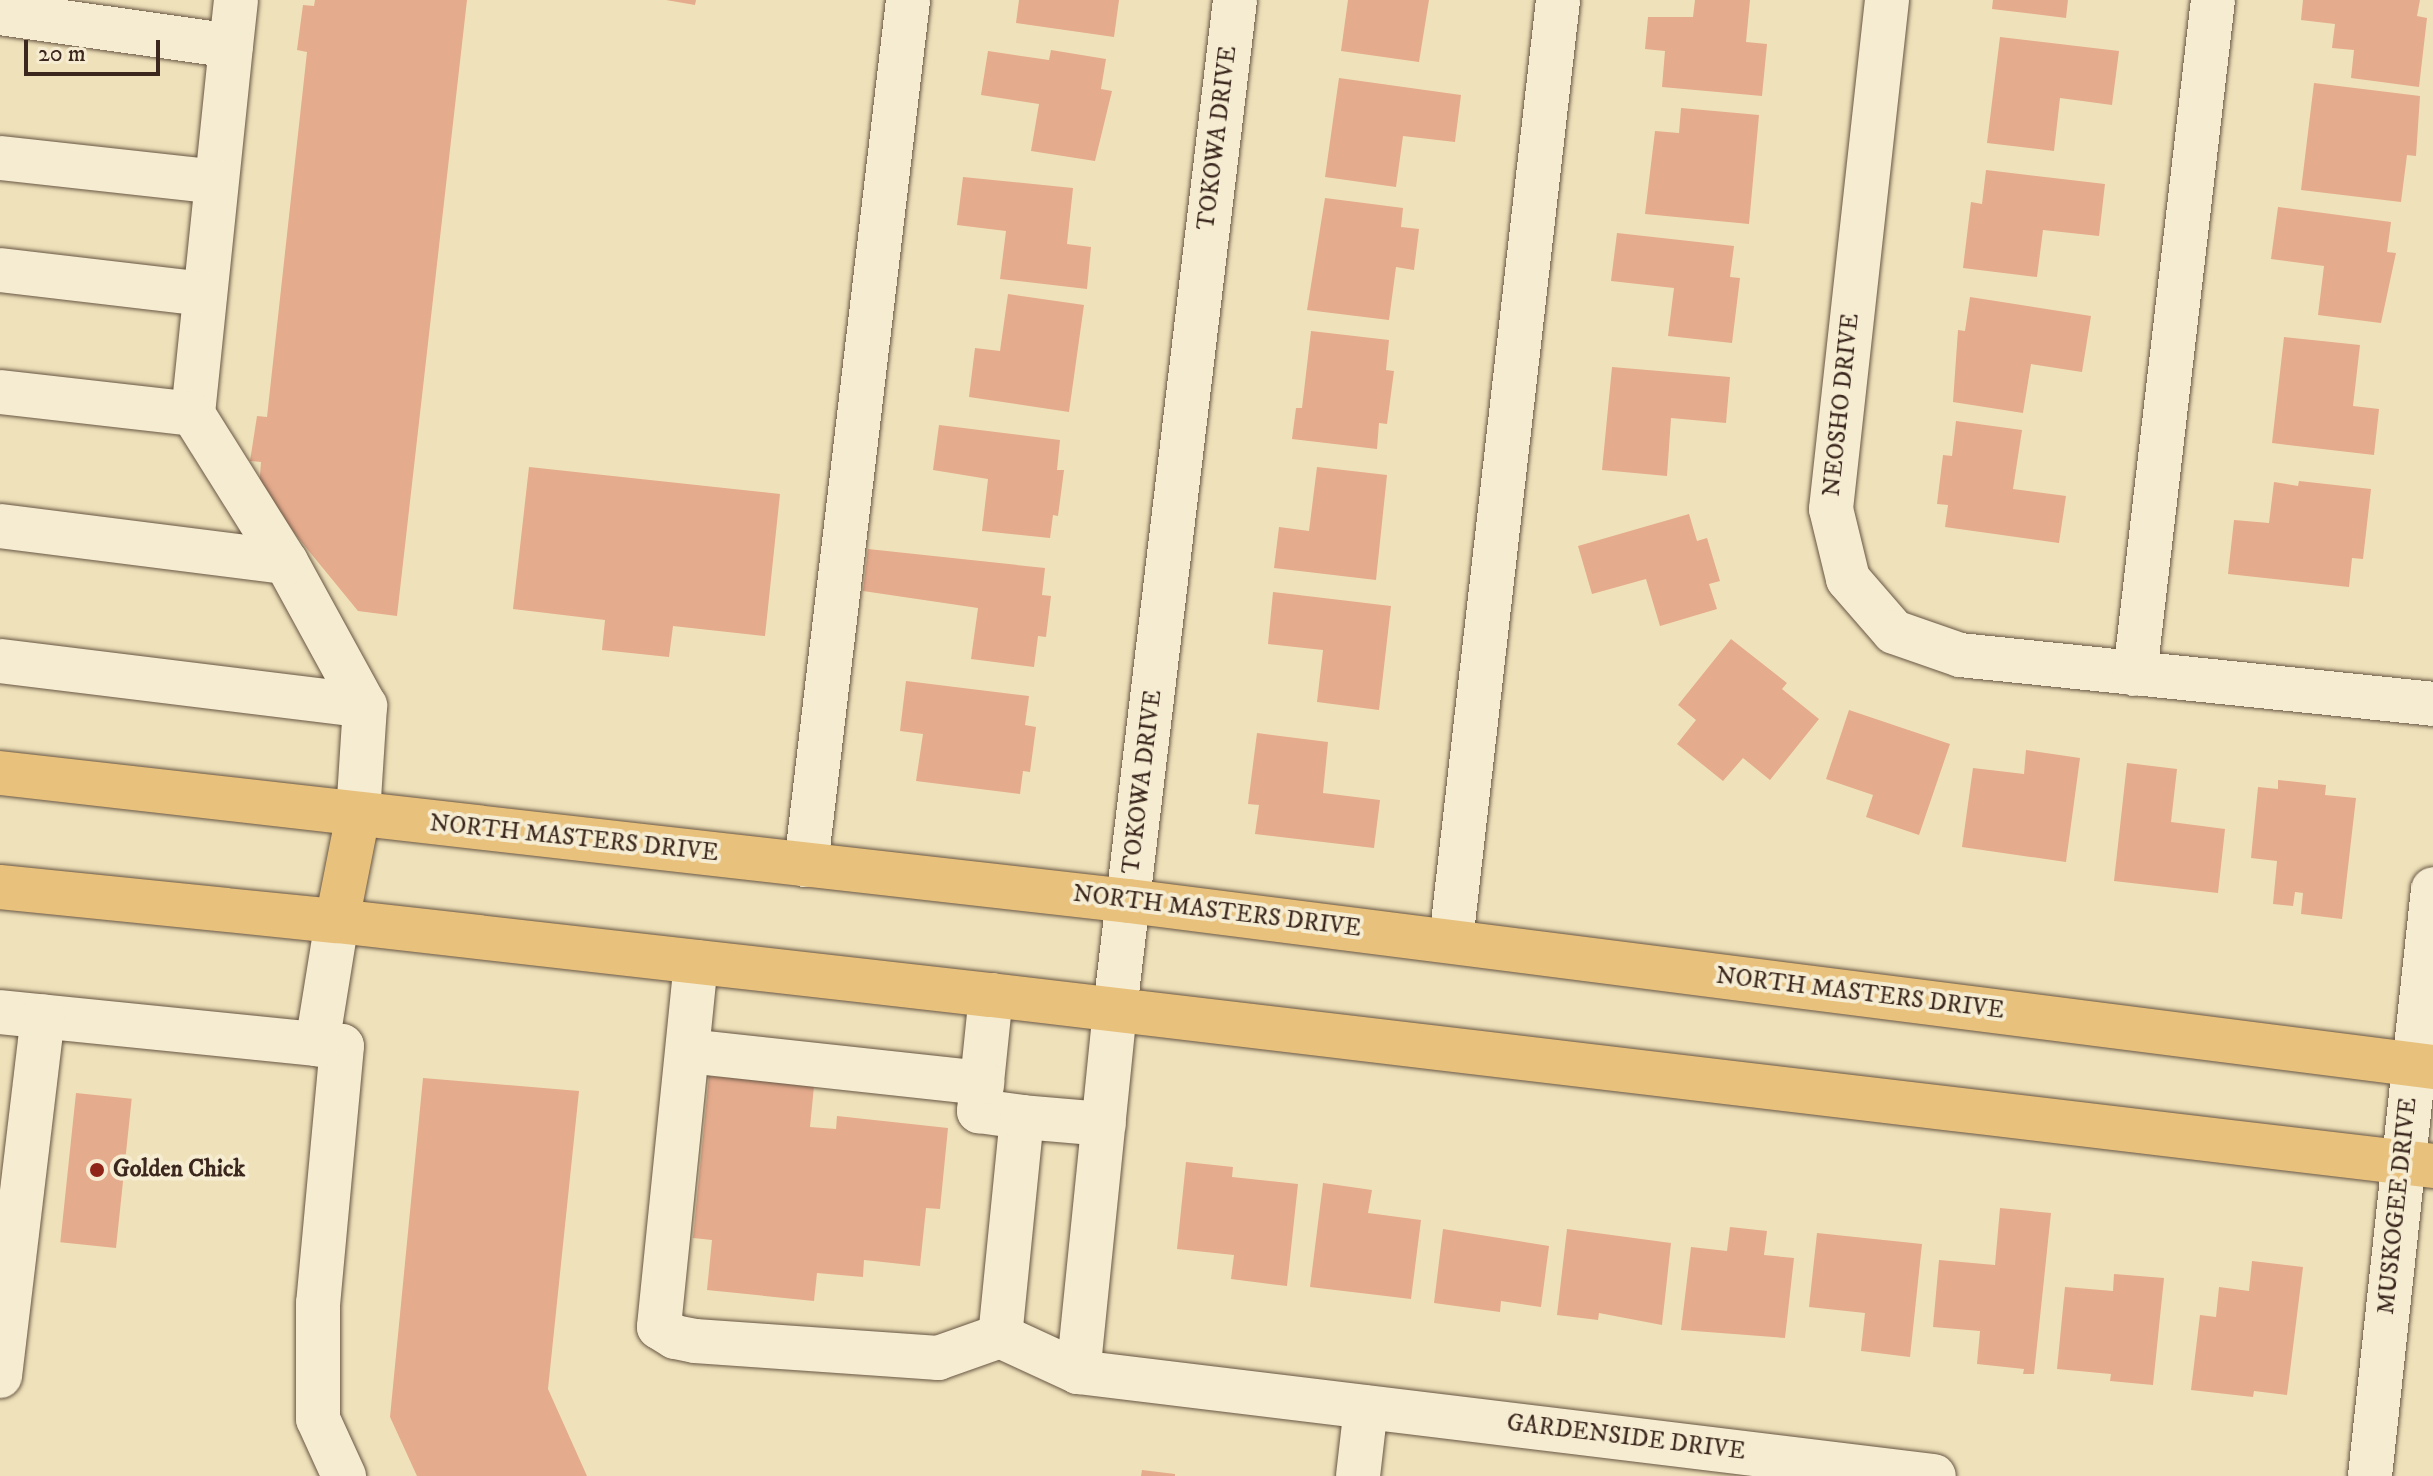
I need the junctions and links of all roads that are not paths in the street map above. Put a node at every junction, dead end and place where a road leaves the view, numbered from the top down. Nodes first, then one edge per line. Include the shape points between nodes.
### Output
1 (236, 0) edge
2 (908, 0) edge
3 (1235, 0) edge
4 (1558, 0) edge
5 (1887, 0) edge
6 (2213, 0) edge
7 (0, 15) edge
8 (231, 46) junction
9 (0, 158) edge
10 (216, 182) junction
11 (0, 270) edge
12 (205, 294) junction
13 (0, 392) edge
14 (193, 414) junction
15 (0, 526) edge
16 (286, 562) junction
17 (0, 661) edge
18 (2135, 674) junction
19 (2433, 704) edge
20 (365, 706) junction
21 (0, 773) edge
22 (358, 815) junction
23 (806, 865) junction
24 (0, 887) edge
25 (2433, 889) edge
26 (1129, 901) junction
27 (337, 921) junction
28 (1451, 941) junction
29 (696, 962) junction
30 (991, 995) junction
31 (1115, 1010) junction
32 (0, 1012) edge
33 (43, 1017) junction
34 (317, 1044) junction
35 (688, 1051) junction
36 (2423, 1066) edge
37 (982, 1083) junction
38 (1022, 1117) junction
39 (1104, 1124) junction
40 (2418, 1165) edge
41 (1000, 1336) junction
42 (1078, 1372) junction
43 (0, 1376) edge
44 (1366, 1407) junction
45 (344, 1476) edge
46 (1358, 1476) edge
47 (1934, 1476) edge
48 (2370, 1476) edge

1 - 8 street
2 - 23 street
3 - 26 street, TOKOWA DRIVE
4 - 28 street
5 - 18 street, NEOSHO DRIVE via 1831,509 1848,579 1894,632 1960,655
6 - 18 street
7 - 8 street
8 - 10 street
9 - 10 street
10 - 12 street
11 - 12 street
12 - 14 street
13 - 14 street
14 - 16 street
15 - 16 street
16 - 20 street
17 - 20 street
18 - 19 street, NEOSHO DRIVE
20 - 22 street
21 - 22 main road, NORTH MASTERS DRIVE
22 - 23 main road, NORTH MASTERS DRIVE
22 - 27 main road
23 - 26 main road, NORTH MASTERS DRIVE
24 - 27 main road
25 - 36 street, MUSKOGEE DRIVE
26 - 28 main road, NORTH MASTERS DRIVE
26 - 31 street, TOKOWA DRIVE
27 - 29 main road
27 - 34 street
28 - 36 main road, NORTH MASTERS DRIVE
29 - 30 main road
29 - 35 street
30 - 31 main road
30 - 37 street
31 - 39 street, TOKOWA DRIVE
31 - 40 main road
32 - 33 street
33 - 34 street
33 - 43 street
34 - 45 street via 342,1046 318,1303 318,1419
35 - 37 street
35 - 41 street via 659,1327 695,1341 938,1358
36 - 40 street, MUSKOGEE DRIVE
37 - 38 street via 979,1111
38 - 39 street
38 - 41 street
39 - 42 street, TOKOWA DRIVE
40 - 48 street, MUSKOGEE DRIVE
41 - 42 street
42 - 44 street
44 - 46 street
44 - 47 street, GARDENSIDE DRIVE

